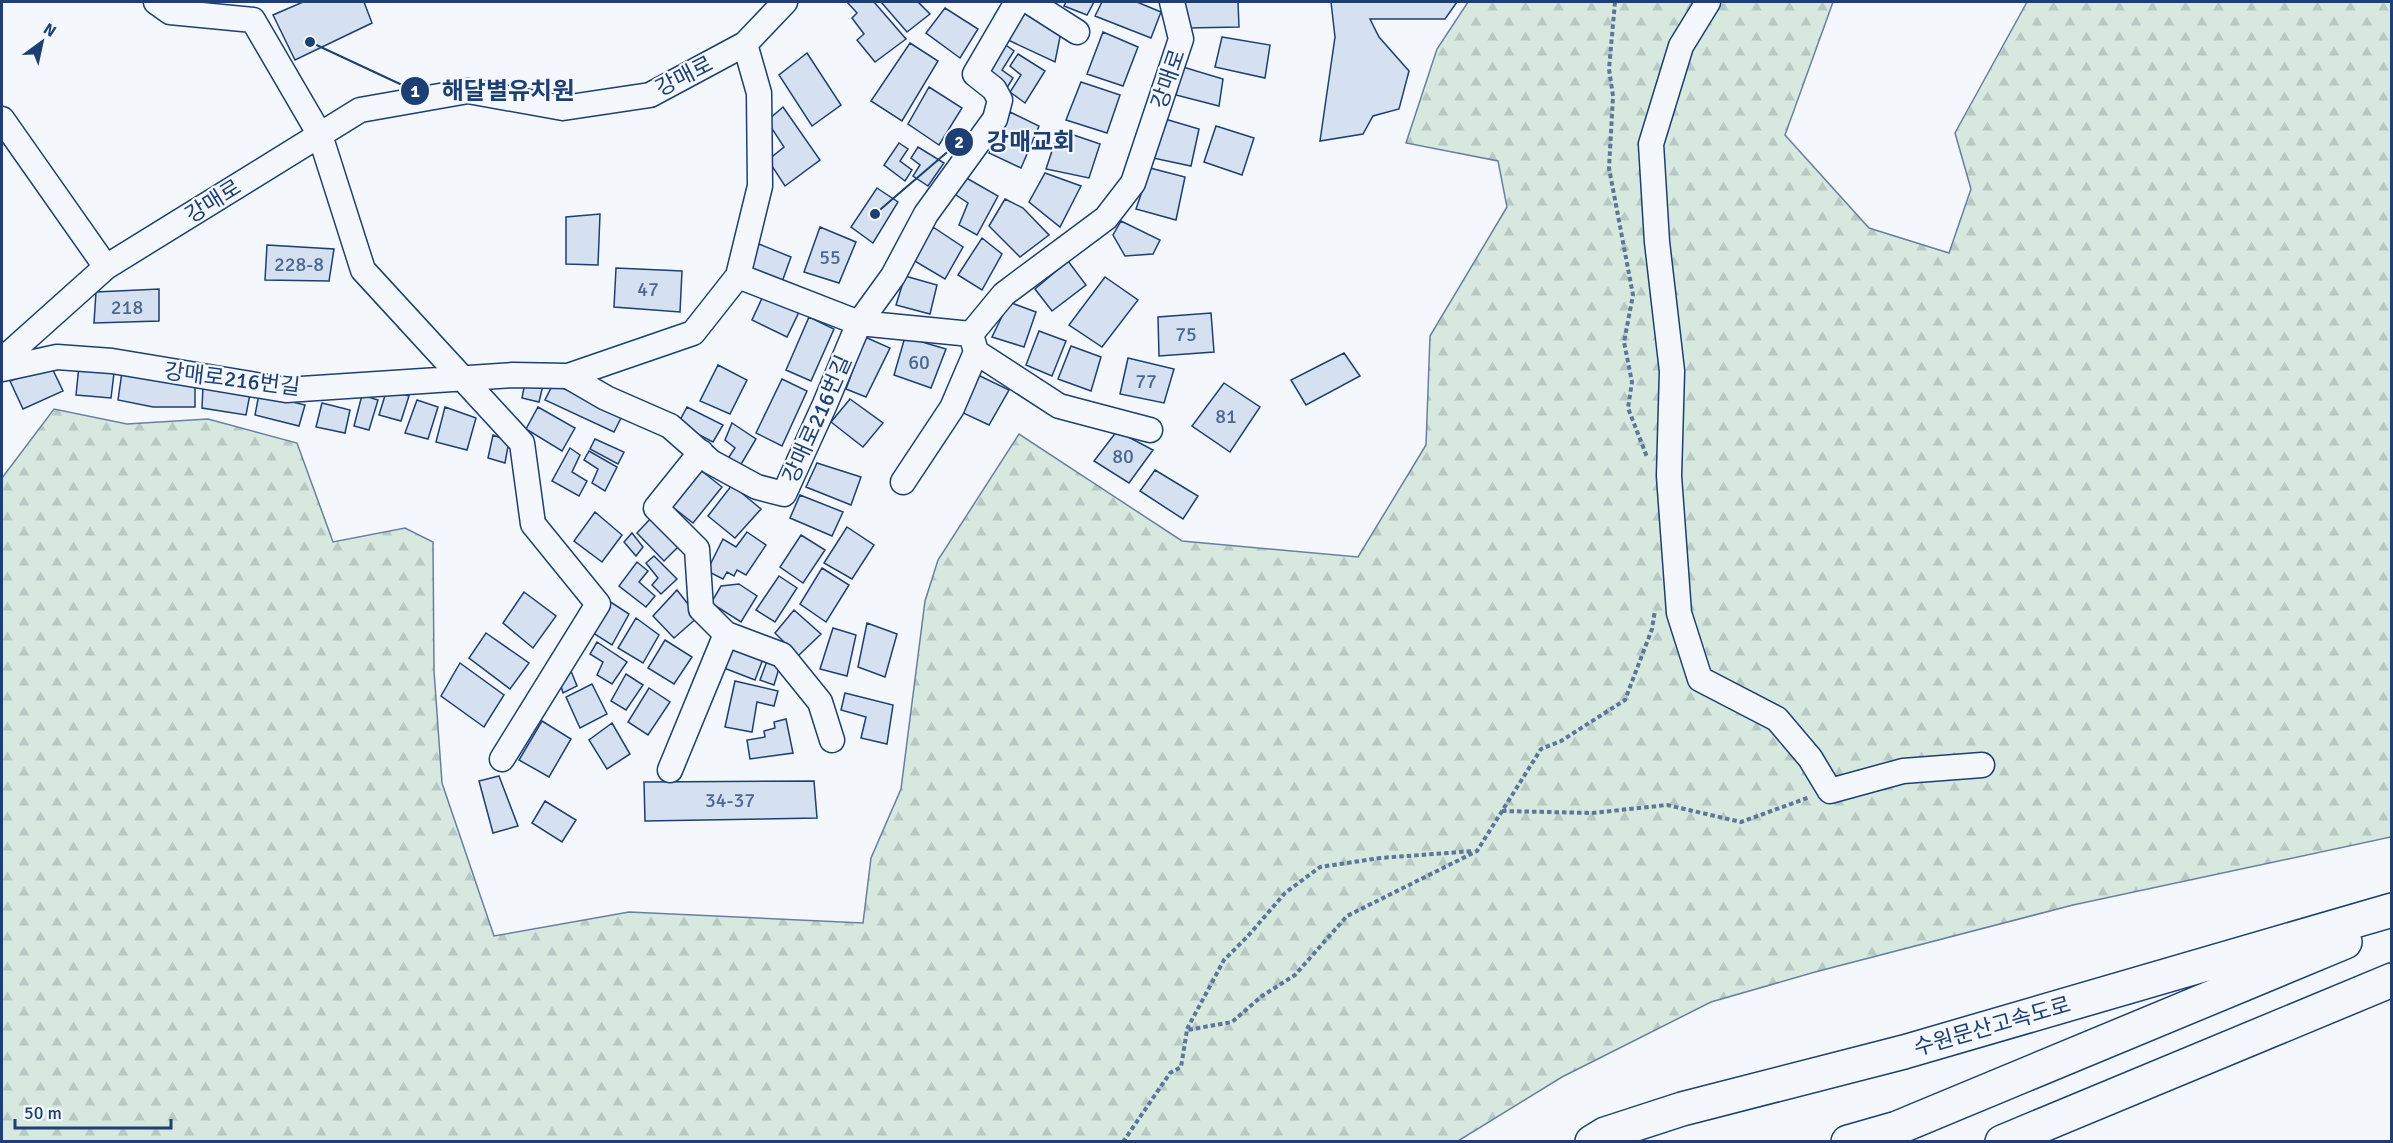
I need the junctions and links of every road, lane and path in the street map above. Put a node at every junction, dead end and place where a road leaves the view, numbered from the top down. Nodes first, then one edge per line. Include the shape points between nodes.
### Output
1 (156, 2) edge
2 (785, 2) edge
3 (1017, 2) edge
4 (1030, 2) edge
5 (1172, 2) edge
6 (1615, 2) edge
7 (1708, 2) edge
8 (1077, 32) dead end
9 (745, 44) junction
10 (2, 120) edge
11 (320, 135) junction
12 (106, 267) junction
13 (738, 276) junction
14 (859, 323) junction
15 (974, 343) junction
16 (2, 360) edge
17 (2, 369) edge
18 (568, 376) junction
19 (464, 378) junction
20 (1150, 430) dead end
21 (700, 452) junction
22 (1648, 459) dead end
23 (903, 482) dead end
24 (1655, 609) dead end
25 (726, 634) junction
26 (832, 740) dead end
27 (502, 759) dead end
28 (1982, 765) dead end
29 (670, 771) dead end
30 (1830, 791) junction
31 (1502, 811) junction
32 (1478, 851) junction
33 (2391, 910) edge
34 (2391, 923) edge
35 (2391, 980) edge
36 (1187, 1030) junction
37 (1123, 1142) edge
38 (1592, 1142) edge
39 (1848, 1142) edge
40 (2002, 1142) edge

1 - 11 street via 170,12 253,20
2 - 9 street, 강매로
3 - 14 street via 975,74 994,89 1000,100 995,119 926,214 893,276
4 - 8 street
5 - 15 street, 강매로 via 1181,39 1132,183 1106,218 1004,294
6 - 22 path via 1609,69 1613,96 1609,168 1633,295 1623,342 1632,382 1628,408
7 - 30 street via 1681,46 1651,144 1657,242 1672,371 1669,476 1679,613 1700,679 1777,719 1810,758
9 - 11 street, 강매로 via 650,94 563,108 468,91 360,110
9 - 13 street, 강매로216번길 via 759,93 760,186
10 - 12 street
11 - 12 street, 강매로
11 - 19 street via 363,270
12 - 16 street, 강매로
13 - 14 street
13 - 18 street, 강매로216번길 via 693,333
14 - 15 street
14 - 21 street, 강매로216번길 via 784,494 757,487
15 - 20 street via 1059,406
15 - 23 street via 952,408
17 - 19 street, 강매로216번길 via 57,357 286,390
18 - 19 street, 강매로216번길
18 - 21 street, 강매로216번길 via 606,398 670,426
19 - 27 street via 522,443 533,524 598,603
21 - 25 street via 656,508 697,549 701,609
24 - 31 path via 1652,629 1625,699 1561,741 1541,748
25 - 26 street via 782,656 820,702
25 - 29 street
28 - 30 street via 1903,771
30 - 31 path via 1741,822 1667,805 1592,813
31 - 32 path
32 - 36 path via 1347,916 1294,975 1232,1022
32 - 36 path via 1320,867 1285,893 1224,960
33 - 38 highway, 수원문산고속도로 via 1904,1052 1682,1109 1605,1134
34 - 39 highway via 1897,1128
35 - 40 highway
36 - 37 path via 1181,1067 1170,1073

